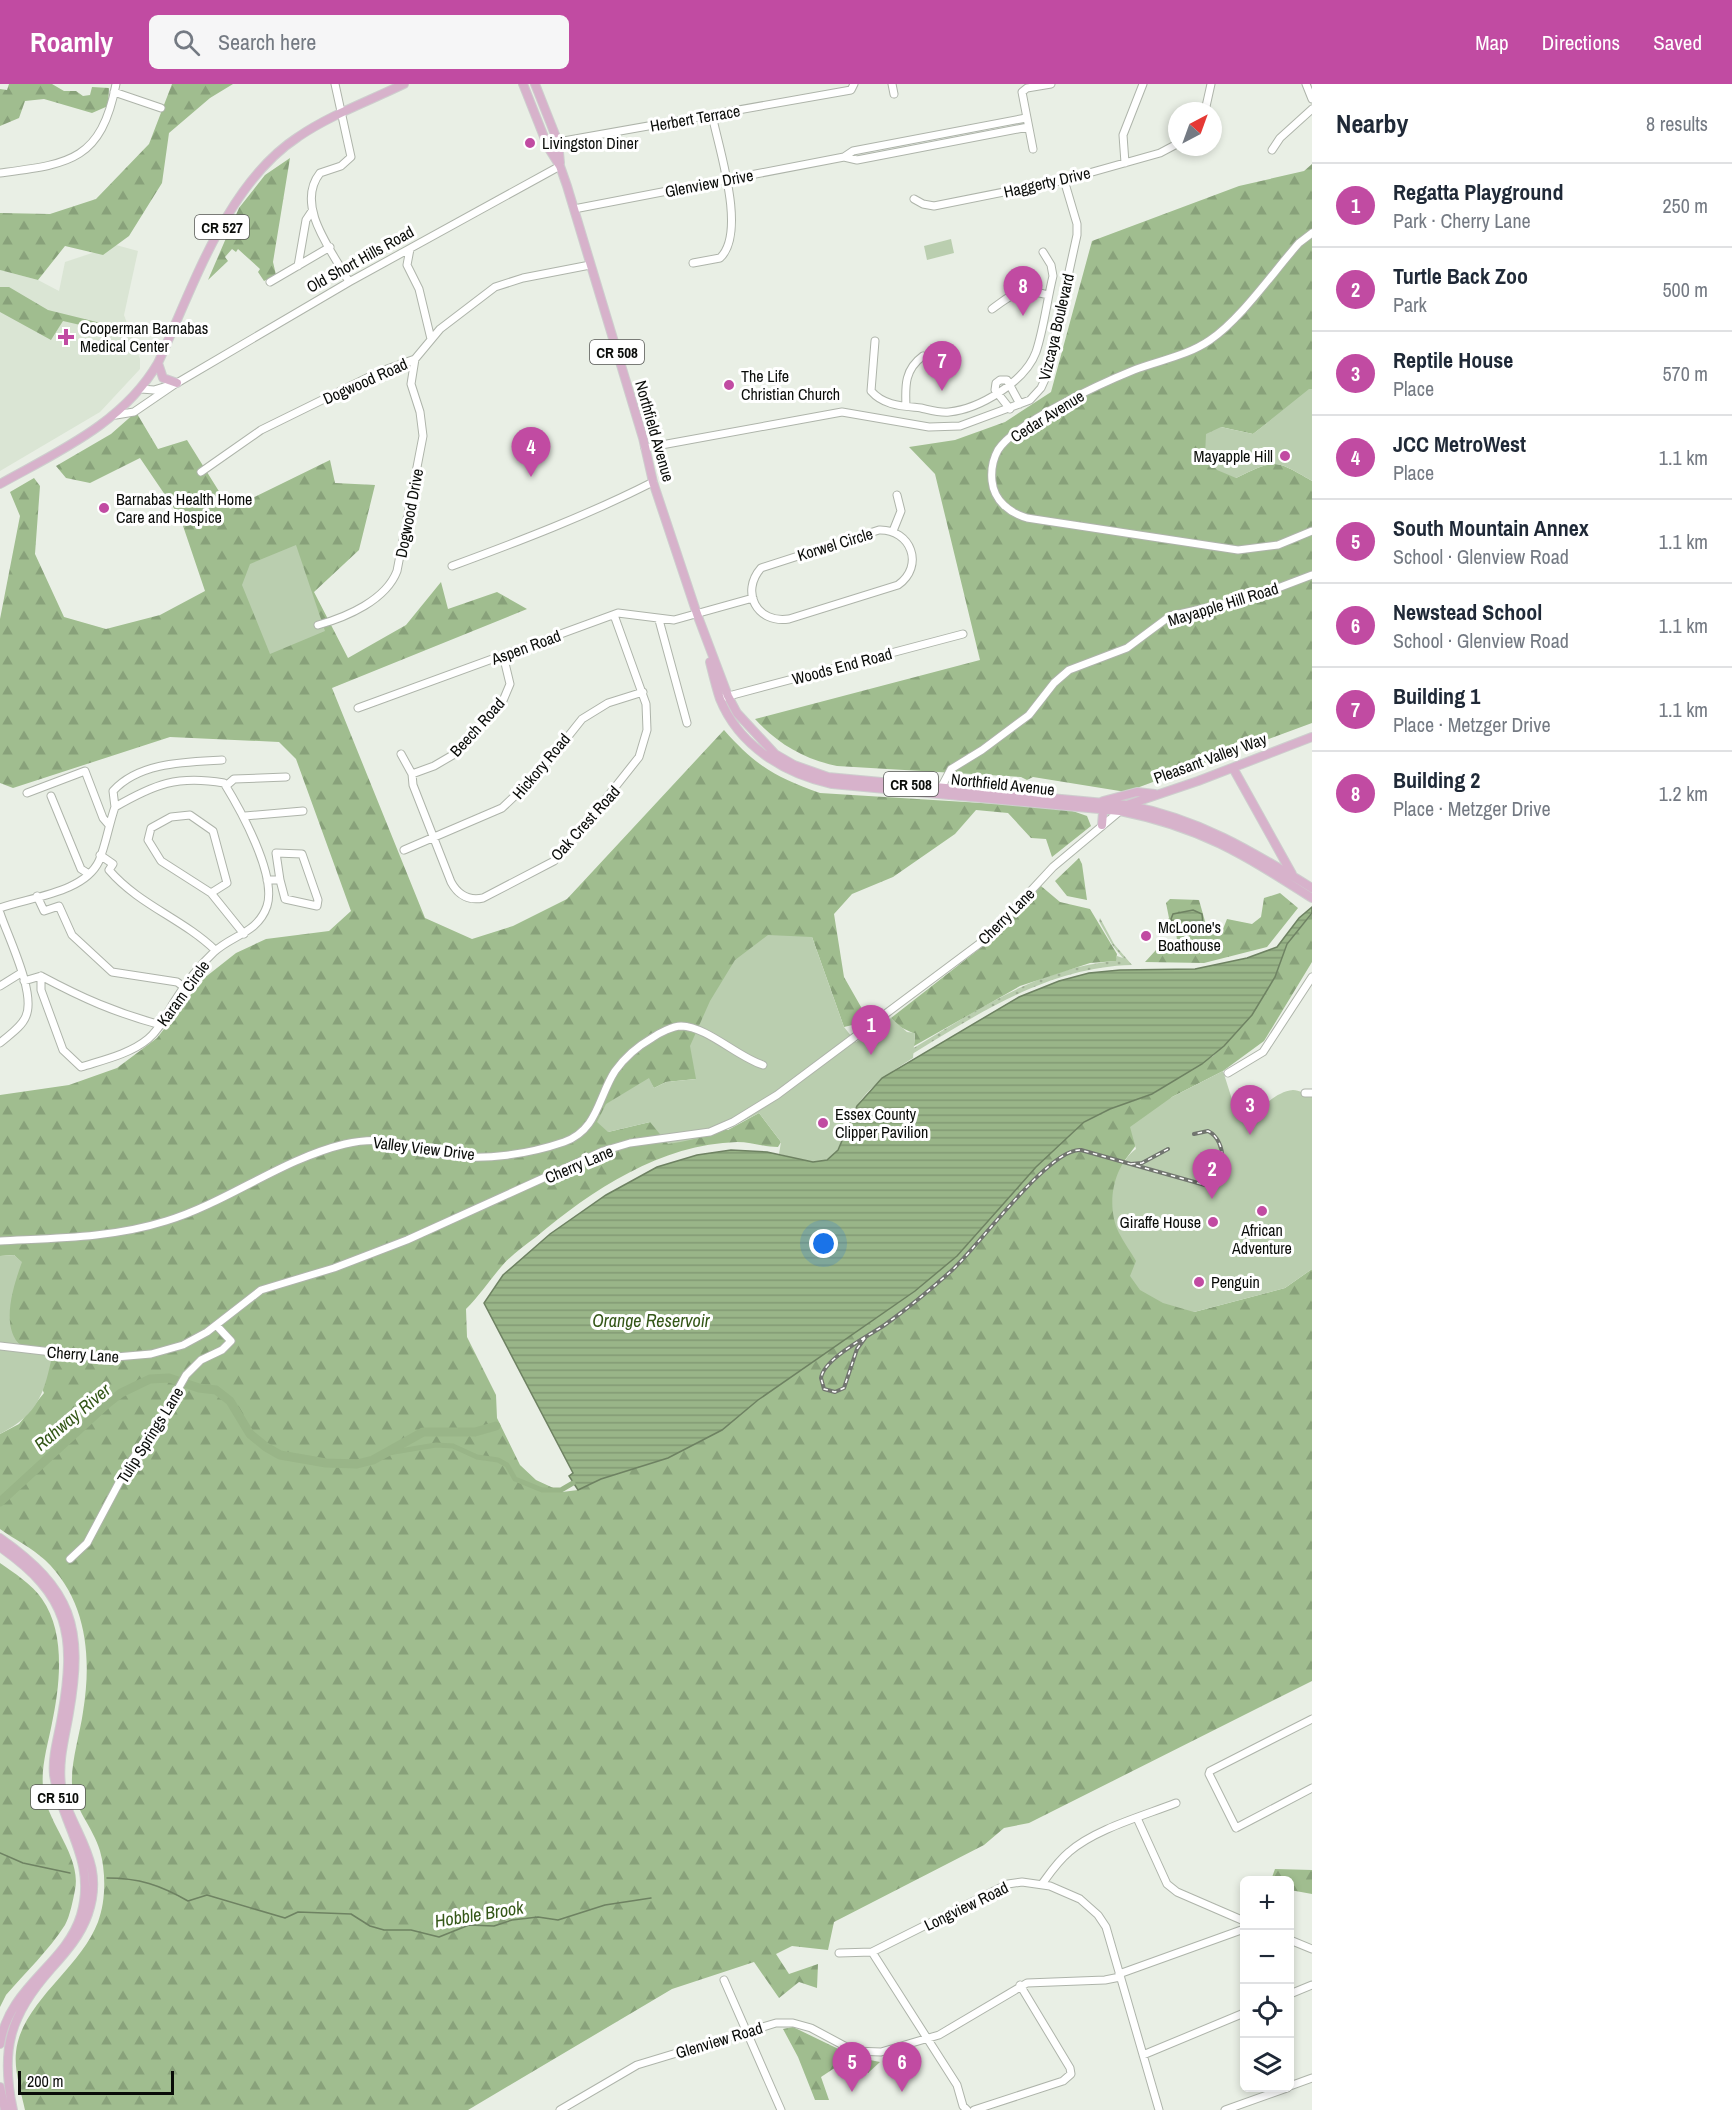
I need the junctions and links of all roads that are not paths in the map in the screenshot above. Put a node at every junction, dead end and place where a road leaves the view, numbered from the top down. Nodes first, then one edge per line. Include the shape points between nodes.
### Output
1 (335, 84) edge
2 (404, 84) edge
3 (523, 84) edge
4 (535, 84) edge
5 (840, 84) edge
6 (854, 84) edge
7 (892, 84) edge
8 (1051, 84) edge
9 (1143, 84) edge
10 (1211, 84) edge
11 (1306, 84) edge
12 (115, 88) edge
13 (832, 93) junction
14 (894, 94) dead end
15 (1312, 99) edge
16 (1207, 102) edge
17 (161, 108) dead end
18 (1312, 109) edge
19 (536, 112) junction
20 (341, 114) junction
21 (712, 115) junction
22 (1026, 118) junction
23 (1028, 127) junction
24 (558, 142) junction
25 (1033, 149) dead end
26 (1168, 149) edge
27 (1272, 150) dead end
28 (844, 157) junction
29 (1125, 163) junction
30 (560, 166) junction
31 (0, 173) edge
32 (1064, 180) junction
33 (725, 181) junction
34 (914, 199) dead end
35 (574, 209) junction
36 (312, 211) junction
37 (1312, 233) edge
38 (330, 247) junction
39 (410, 249) junction
40 (1043, 252) dead end
41 (693, 263) dead end
42 (590, 265) junction
43 (298, 266) junction
44 (270, 282) dead end
45 (349, 282) junction
46 (1048, 295) junction
47 (992, 309) dead end
48 (431, 339) junction
49 (875, 340) dead end
50 (923, 356) dead end
51 (415, 359) junction
52 (158, 363) junction
53 (177, 383) junction
54 (1009, 385) junction
55 (141, 389) junction
56 (998, 393) junction
57 (1020, 404) junction
58 (906, 406) junction
59 (1010, 409) junction
60 (116, 415) junction
61 (645, 448) junction
62 (201, 472) dead end
63 (653, 482) junction
64 (0, 484) edge
65 (897, 495) dead end
66 (893, 531) junction
67 (1312, 531) edge
68 (452, 566) dead end
69 (1312, 575) edge
70 (753, 598) junction
71 (614, 615) junction
72 (697, 615) junction
73 (659, 620) junction
74 (318, 625) dead end
75 (963, 634) dead end
76 (503, 655) junction
77 (643, 692) junction
78 (724, 697) junction
79 (358, 708) dead end
80 (687, 723) dead end
81 (1312, 736) edge
82 (401, 754) dead end
83 (222, 760) dead end
84 (1233, 768) junction
85 (412, 774) junction
86 (286, 777) dead end
87 (226, 786) junction
88 (942, 786) junction
89 (27, 793) dead end
90 (1155, 794) junction
91 (51, 796) dead end
92 (1098, 806) junction
93 (114, 807) junction
94 (1123, 808) junction
95 (303, 811) dead end
96 (245, 816) junction
97 (109, 825) junction
98 (1102, 825) junction
99 (434, 838) junction
100 (404, 850) dead end
101 (100, 855) junction
102 (1278, 871) junction
103 (89, 874) junction
104 (1294, 877) junction
105 (267, 880) junction
106 (280, 880) junction
107 (1312, 888) edge
108 (211, 893) junction
109 (37, 896) junction
110 (1312, 898) edge
111 (0, 908) edge
112 (0, 913) edge
113 (244, 934) junction
114 (215, 950) junction
115 (41, 976) junction
116 (23, 977) junction
117 (1312, 977) edge
118 (0, 986) edge
119 (184, 987) junction
120 (161, 1025) junction
121 (0, 1043) edge
122 (763, 1065) dead end
123 (1228, 1073) dead end
124 (0, 1241) edge
125 (217, 1326) junction
126 (0, 1346) edge
127 (0, 1538) edge
128 (0, 1547) edge
129 (70, 1559) dead end
130 (1312, 1719) edge
131 (1312, 1788) edge
132 (1176, 1803) dead end
133 (1137, 1818) junction
134 (1042, 1884) junction
135 (1240, 1919) edge
136 (1242, 1930) edge
137 (1294, 1942) edge
138 (1312, 1949) edge
139 (872, 1952) junction
140 (839, 1953) dead end
141 (1120, 1975) junction
142 (724, 1980) dead end
143 (1312, 1985) edge
144 (1020, 1986) junction
145 (1294, 1992) edge
146 (1240, 2015) edge
147 (747, 2030) junction
148 (927, 2038) junction
149 (0, 2044) edge
150 (1143, 2055) junction
151 (1312, 2078) edge
152 (1294, 2085) edge
153 (0, 2087) edge
154 (1274, 2092) edge
155 (5, 2110) edge
156 (13, 2110) edge
157 (560, 2110) edge
158 (781, 2110) edge
159 (967, 2110) edge
160 (974, 2110) edge
161 (1159, 2110) edge
162 (1225, 2110) edge

1 - 20 street
2 - 20 main road, CR 527
3 - 19 main road, CR 508
4 - 24 main road, CR 508
5 - 13 street
6 - 13 street, Herbert Terrace via 851,90
7 - 14 street
8 - 22 street via 1023,90
9 - 29 street via 1123,135
10 - 16 street
11 - 15 street
12 - 17 street
12 - 31 street via 97,136 79,155 55,165
13 - 21 street, Herbert Terrace
18 - 27 street
19 - 24 main road via 541,114 551,141
19 - 30 main road, CR 508 via 548,147
20 - 36 street via 351,157 347,163 317,176
20 - 52 main road, CR 527 via 297,138 245,187
21 - 24 street, Herbert Terrace
21 - 33 street
22 - 23 street
22 - 28 street, Glenview Drive via 853,151
23 - 25 street
23 - 28 street, Glenview Drive via 857,160
24 - 30 main road, CR 508
26 - 29 street, Haggerty Drive
28 - 33 street, Glenview Drive
29 - 32 street, Haggerty Drive
30 - 35 main road, Northfield Avenue / CR 508
30 - 39 street, Old Short Hills Road
32 - 34 street, Haggerty Drive via 934,206
32 - 57 street, Vizcaya Boulevard via 1077,237 1046,377 1036,394
33 - 35 street, Glenview Drive
33 - 41 street via 732,215 731,241 720,258
35 - 42 main road, Northfield Avenue / CR 508
36 - 38 street
36 - 43 street via 306,220
37 - 67 street, Cedar Avenue via 1210,340 1179,356 1093,388 1003,444 997,452 992,483 1010,511 1027,518 1238,550 1278,545
38 - 43 street
38 - 45 street
39 - 45 street, Old Short Hills Road
39 - 48 street via 407,265 419,289
40 - 46 street via 1053,276
42 - 48 street, Dogwood Road via 495,287
42 - 61 main road, Northfield Avenue / CR 508
43 - 44 street
45 - 53 street, Old Short Hills Road
46 - 47 street via 1017,291
46 - 54 street via 1036,352 1023,373
48 - 51 street, Dogwood Road
49 - 58 street via 871,391 887,403
50 - 58 street via 915,362 905,382
51 - 62 street, Dogwood Road via 379,372 261,430
51 - 74 street, Dogwood Drive via 411,384 423,436 394,579 375,599
52 - 53 main road via 163,378
52 - 55 main road, CR 527
53 - 55 street, Old Short Hills Road via 154,390
53 - 60 street, Old Short Hills Road via 134,412
54 - 56 street
54 - 57 street
55 - 60 main road, Old Short Hills Road / CR 527
56 - 58 street via 948,412
56 - 59 street
57 - 59 street, Vizcaya Boulevard
59 - 61 street, Vizcaya Boulevard via 944,429 842,412
60 - 64 main road, Old Short Hills Road / CR 527
61 - 63 main road, Northfield Avenue / CR 508
63 - 68 street
63 - 72 main road, Northfield Avenue / CR 508
65 - 66 street via 901,511
66 - 70 street, Korwel Circle via 879,530 767,565 752,583
66 - 70 street, Korwel Circle via 903,537 912,553 910,571 898,585 781,620 766,617
69 - 88 street, Mayapple Hill Road via 1254,597 1170,616 1127,648 1068,670 1029,715 951,769
70 - 72 street
71 - 73 street, Aspen Road via 634,613
71 - 76 street, Aspen Road
71 - 77 street, Oak Crest Road
72 - 73 street, Aspen Road
72 - 78 main road, Northfield Avenue / CR 508
73 - 80 street
75 - 78 street, Woods End Road
76 - 79 street, Aspen Road
76 - 85 street, Beech Road via 510,684 502,703 458,752
77 - 99 street, Hickory Road via 608,703 582,718 539,773 502,808
77 - 99 street, Oak Crest Road via 648,717 639,757 554,861 483,898 473,899 454,887
78 - 88 main road, Northfield Avenue / CR 508 via 761,742 801,769 828,777
78 - 92 main road, Northfield Avenue / CR 508 via 735,723 754,745 771,761 801,777 832,784
81 - 84 main road, Pleasant Valley Way
82 - 85 street, Oak Crest Road
83 - 93 street via 168,764 121,781 113,790
84 - 90 main road, Pleasant Valley Way
84 - 104 main road
85 - 99 street, Oak Crest Road
86 - 87 street via 234,779
87 - 93 street via 194,778 148,788
87 - 96 street, Karam Circle
88 - 92 main road, Northfield Avenue / CR 508
89 - 97 street via 85,771
90 - 92 main road via 1137,792
90 - 94 main road, Pleasant Valley Way
91 - 103 street via 81,869
92 - 94 main road, Northfield Avenue / CR 508
92 - 98 main road via 1104,818
93 - 97 street
94 - 98 street, Cherry Lane
94 - 102 main road, Northfield Avenue / CR 508 via 1156,811 1198,824 1239,844
95 - 96 street
96 - 105 street, Karam Circle
97 - 101 street
98 - 125 street, Cherry Lane via 1053,867 987,938 822,1063 733,1122 701,1134 630,1143 603,1151 407,1240 261,1290
99 - 100 street, Hickory Road
101 - 103 street
101 - 114 street via 113,864 109,870 142,901 196,932
102 - 104 main road, Northfield Avenue / CR 508
102 - 110 main road, Northfield Avenue / CR 508
103 - 109 street via 72,885
104 - 107 main road, Northfield Avenue / CR 508
105 - 106 street
105 - 113 street, Karam Circle via 267,905 253,929
106 - 106 street via 285,899 317,906 302,854 276,853
108 - 108 street via 161,861 148,840 151,828 171,817 190,815 213,831 227,883
108 - 113 street
109 - 111 street
109 - 119 street via 44,911 59,906 72,934 112,972 177,982
112 - 116 street
113 - 114 street, Karam Circle
114 - 119 street, Karam Circle
115 - 116 street
115 - 120 street via 92,1003
115 - 120 street, Karam Circle via 41,990 63,1050 81,1067 113,1058 148,1040
116 - 118 street
116 - 121 street via 29,998 27,1013
117 - 123 street via 1263,1052
119 - 120 street, Karam Circle
122 - 124 street, Valley View Drive via 699,1031 681,1026 637,1047 616,1070 586,1128 574,1138 553,1146 495,1156 448,1155 378,1139 345,1144 167,1221 112,1235
125 - 126 street, Cherry Lane via 183,1345 125,1357 78,1357
125 - 129 street, Tulip Springs Lane via 231,1341 186,1375 129,1464 87,1543
127 - 156 main road via 55,1587 70,1618 75,1652 73,1691 60,1771 66,1803 90,1858 93,1881 88,1914 75,1941 24,2002 12,2023 5,2058
128 - 149 main road, CR 510 via 20,1561 50,1593 67,1630 66,1691 53,1768 60,1806 78,1844 86,1881 86,1895 73,1933 14,2004
130 - 131 street via 1209,1774 1236,1828
132 - 133 street
133 - 134 street via 1069,1851
133 - 135 street via 1167,1884
134 - 139 street, Longview Road via 1008,1884
134 - 141 street, Longview Road via 1080,1899 1098,1915 1106,1927
136 - 141 street, Glenview Road
137 - 138 street
139 - 140 street, Longview Road
139 - 148 street
141 - 144 street, Glenview Road via 1105,1980 1043,1981
141 - 150 street, Longview Road
142 - 147 street
143 - 145 street
144 - 148 street, Glenview Road via 939,2035
144 - 160 street via 1071,2074 1063,2081
146 - 150 street
147 - 148 street, Glenview Road via 793,2023 868,2054
147 - 157 street, Glenview Road via 638,2065
147 - 158 street
148 - 159 street via 957,2085
150 - 161 street, Longview Road
151 - 152 street
153 - 155 main road
154 - 162 street

